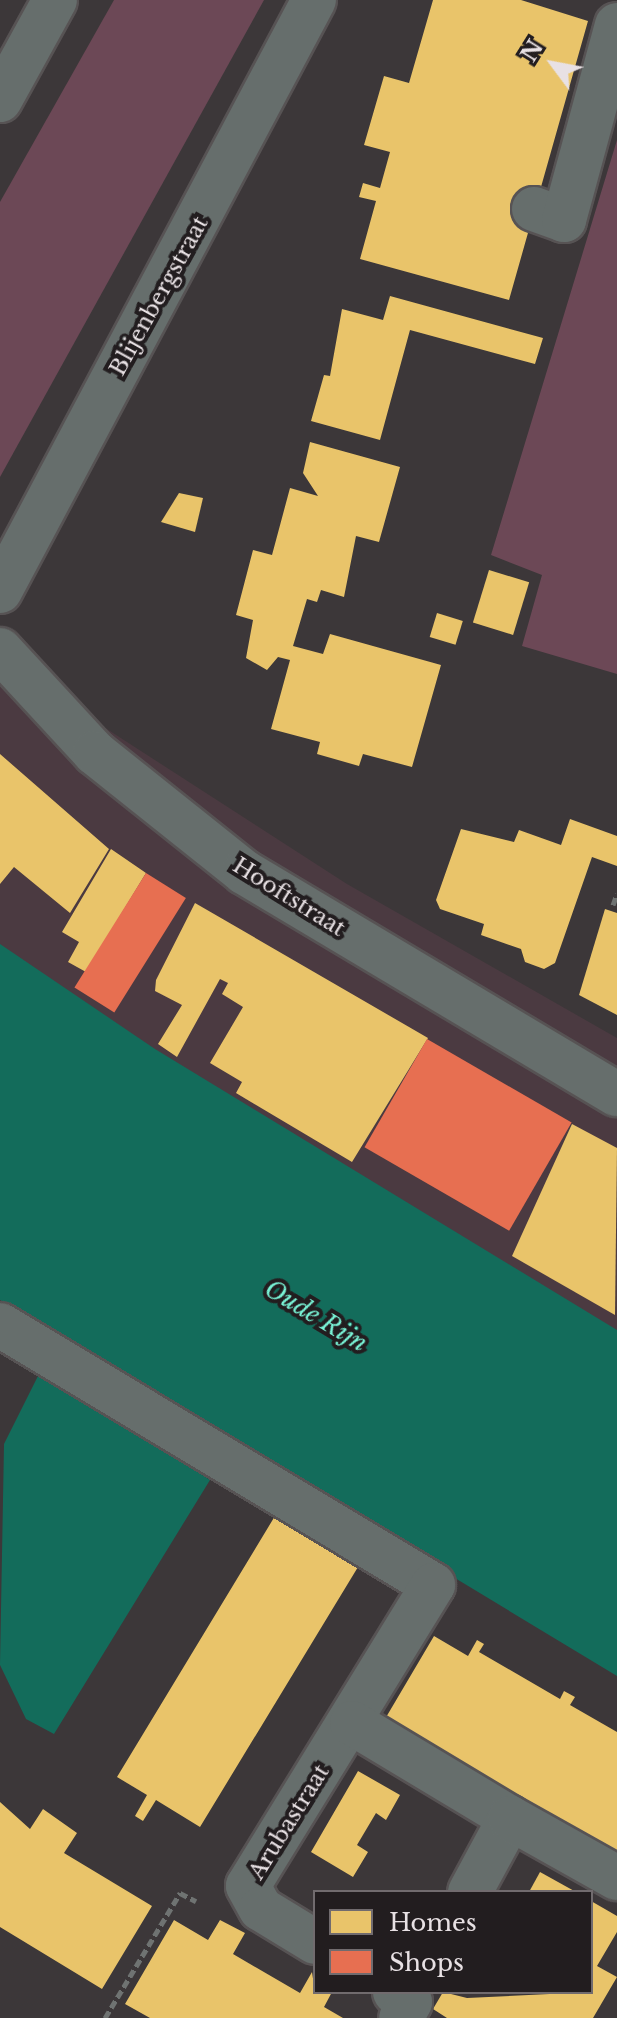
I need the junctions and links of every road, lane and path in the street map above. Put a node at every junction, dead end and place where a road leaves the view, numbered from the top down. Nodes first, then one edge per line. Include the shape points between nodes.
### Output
1 (55, 0) edge
2 (314, 0) edge
3 (617, 25) edge
4 (0, 100) edge
5 (534, 209) dead end
6 (0, 591) edge
7 (0, 650) edge
8 (617, 894) edge
9 (613, 905) dead end
10 (617, 1094) edge
11 (0, 1325) edge
12 (352, 1723) junction
13 (510, 1818) junction
14 (617, 1878) edge
15 (248, 1886) junction
16 (471, 1890) edge
17 (313, 1941) edge
18 (105, 2018) edge

1 - 4 street
2 - 6 street, Blijenbergstraat
3 - 5 street via 564,220
7 - 10 street, Hooftstraat via 95,753 244,872
8 - 9 path
11 - 12 street, Arubastraat via 433,1585
12 - 13 street
12 - 15 street, Arubastraat
13 - 14 street
13 - 16 street
15 - 17 street, Arubastraat via 261,1909
15 - 18 path via 217,1913 180,1893

